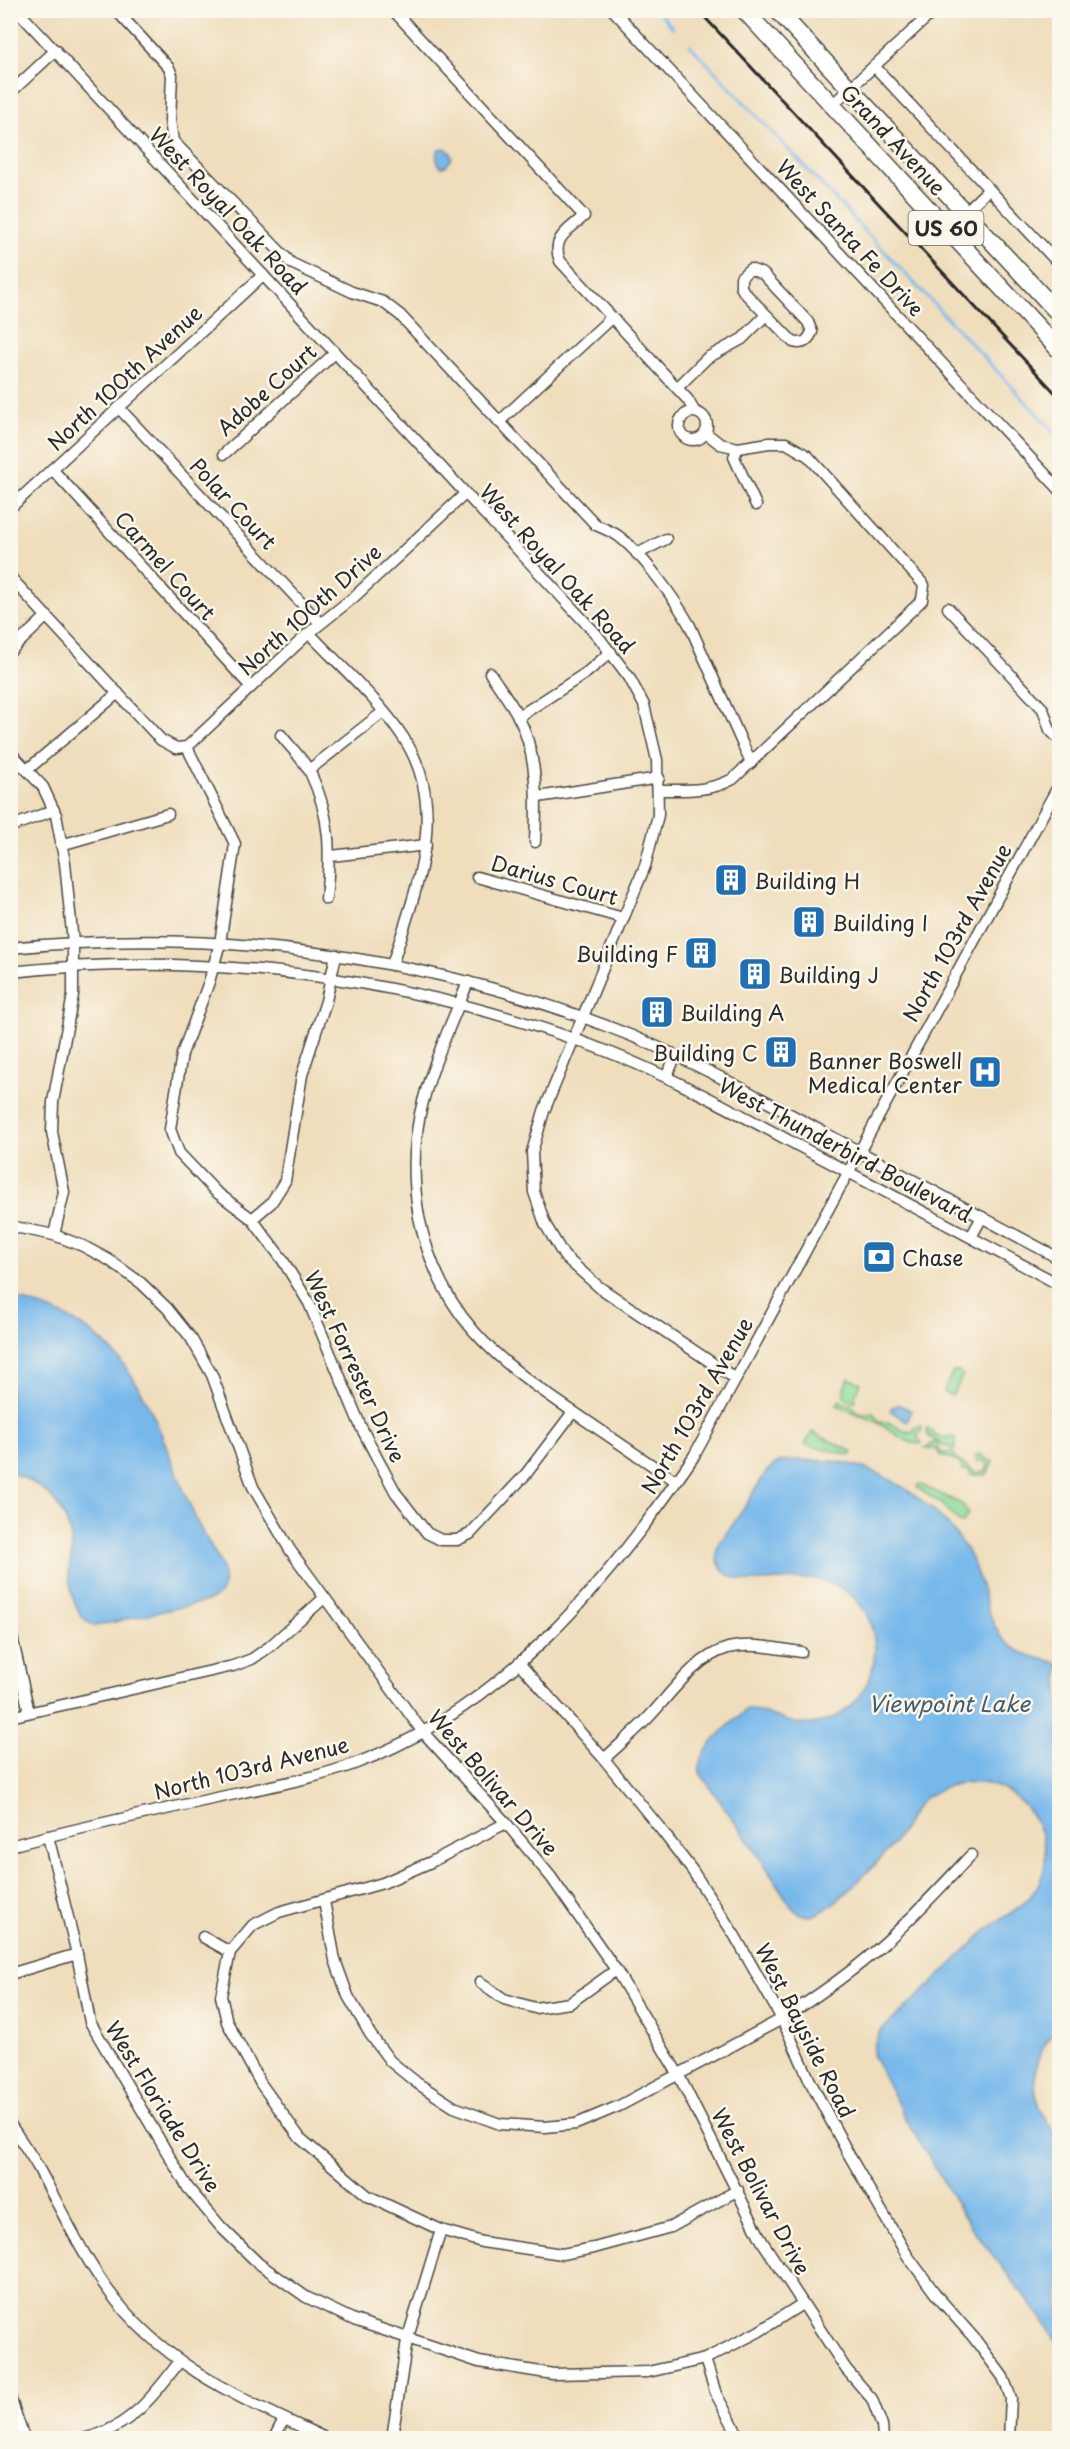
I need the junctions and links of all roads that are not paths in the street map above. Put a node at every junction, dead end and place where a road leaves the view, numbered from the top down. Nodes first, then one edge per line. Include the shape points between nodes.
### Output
1 (17, 10) edge
2 (116, 10) edge
3 (393, 10) edge
4 (613, 10) edge
5 (744, 10) edge
6 (777, 10) edge
7 (935, 10) edge
8 (56, 50) junction
9 (874, 66) junction
10 (849, 89) junction
11 (10, 93) edge
12 (832, 105) junction
13 (988, 190) junction
14 (964, 213) junction
15 (1059, 265) edge
16 (263, 275) junction
17 (766, 315) junction
18 (1059, 315) edge
19 (611, 318) junction
20 (1059, 351) edge
21 (335, 353) junction
22 (677, 388) junction
23 (119, 408) junction
24 (694, 411) junction
25 (499, 422) junction
26 (706, 433) junction
27 (738, 448) junction
28 (224, 454) dead end
29 (52, 470) junction
30 (1059, 490) edge
31 (465, 494) junction
32 (756, 505) dead end
33 (10, 508) edge
34 (666, 539) dead end
35 (637, 554) junction
36 (10, 577) edge
37 (948, 608) dead end
38 (47, 616) junction
39 (320, 623) junction
40 (309, 633) junction
41 (10, 651) edge
42 (610, 652) junction
43 (490, 673) dead end
44 (251, 687) junction
45 (118, 693) junction
46 (383, 712) junction
47 (518, 717) junction
48 (281, 735) dead end
49 (1059, 740) edge
50 (181, 748) junction
51 (10, 752) edge
52 (752, 763) junction
53 (27, 770) junction
54 (309, 770) junction
55 (659, 778) junction
56 (1059, 783) edge
57 (659, 790) junction
58 (538, 797) junction
59 (54, 810) junction
60 (168, 814) dead end
61 (10, 826) edge
62 (535, 842) dead end
63 (61, 845) junction
64 (426, 845) junction
65 (331, 856) junction
66 (477, 877) dead end
67 (326, 899) dead end
68 (623, 918) junction
69 (73, 943) junction
70 (220, 943) junction
71 (10, 948) edge
72 (336, 955) junction
73 (392, 965) junction
74 (74, 966) junction
75 (213, 967) junction
76 (10, 972) edge
77 (332, 978) junction
78 (468, 982) junction
79 (460, 1005) junction
80 (582, 1017) junction
81 (573, 1039) junction
82 (676, 1056) junction
83 (666, 1077) junction
84 (859, 1151) junction
85 (848, 1172) junction
86 (982, 1217) junction
87 (252, 1219) junction
88 (10, 1226) edge
89 (54, 1236) junction
90 (971, 1238) junction
91 (1059, 1259) edge
92 (1059, 1285) edge
93 (736, 1380) junction
94 (573, 1412) junction
95 (676, 1481) junction
96 (323, 1599) junction
97 (10, 1628) edge
98 (801, 1652) dead end
99 (519, 1663) junction
100 (29, 1712) junction
101 (10, 1717) edge
102 (422, 1731) junction
103 (604, 1759) junction
104 (506, 1823) junction
105 (48, 1836) junction
106 (10, 1846) edge
107 (971, 1855) dead end
108 (324, 1901) junction
109 (203, 1937) dead end
110 (230, 1952) junction
111 (77, 1954) junction
112 (616, 1970) junction
113 (10, 1974) edge
114 (480, 1982) dead end
115 (782, 2019) junction
116 (678, 2074) junction
117 (10, 2124) edge
118 (738, 2190) junction
119 (441, 2229) junction
120 (802, 2304) junction
121 (406, 2340) junction
122 (705, 2359) junction
123 (179, 2362) junction
124 (10, 2397) edge
125 (284, 2419) junction
126 (24, 2439) edge
127 (86, 2439) edge
128 (274, 2439) edge
129 (325, 2439) edge
130 (392, 2439) edge
131 (740, 2439) edge
132 (883, 2439) edge
133 (1010, 2439) edge

1 - 8 street, West Royal Oak Road
2 - 25 street via 169,68 173,141 291,263 383,302 400,315
3 - 19 street via 584,216 557,242 556,250 561,261
4 - 30 street, West Santa Fe Drive
5 - 12 highway, Grand Avenue / US 60
6 - 10 highway, Grand Avenue / US 60
7 - 9 street
8 - 11 street
8 - 16 street, West Royal Oak Road
9 - 10 street
9 - 13 street
10 - 12 street
10 - 14 highway, Grand Avenue / US 60
12 - 20 highway, Grand Avenue / US 60
13 - 14 street
13 - 15 street
14 - 18 highway, Grand Avenue / US 60
16 - 21 street, West Royal Oak Road
16 - 23 street, North 100th Avenue
17 - 17 street via 793,342 803,343 812,332 808,322 763,274 750,269 741,277 741,287
17 - 22 street via 741,339 707,358
19 - 22 street
19 - 25 street
21 - 28 street, Adobe Court
21 - 31 street, West Royal Oak Road
22 - 24 street
23 - 29 street, North 100th Avenue
23 - 39 street, Polar Court
24 - 26 street via 706,419
24 - 26 street via 682,417 681,434 694,440
25 - 35 street via 596,525 615,534
26 - 27 street via 720,444
27 - 32 street via 734,457
27 - 52 street via 786,443 808,456 924,585 922,600
29 - 33 street, North 100th Avenue
29 - 44 street, Carmel Court
31 - 39 street, North 100th Drive via 354,597
31 - 42 street, West Royal Oak Road
34 - 35 street
35 - 52 street via 690,626
36 - 38 street
37 - 49 street via 1042,709 1050,730
38 - 41 street
38 - 45 street
39 - 40 street, North 100th Drive
40 - 44 street, North 100th Drive
40 - 46 street
42 - 47 street via 586,673
42 - 55 street, West Royal Oak Road via 644,705
43 - 47 street
44 - 50 street, North 100th Drive
45 - 50 street via 161,740
45 - 53 street
46 - 54 street
46 - 64 street via 404,737 422,780 428,817
47 - 58 street via 531,754
48 - 54 street
50 - 70 street, West Forrester Drive via 235,844
51 - 53 street
52 - 57 street via 718,787 700,791
53 - 59 street via 43,787
54 - 65 street via 325,811
55 - 57 street, West Royal Oak Road
55 - 58 street
56 - 84 street, North 103rd Avenue
57 - 68 street, West Royal Oak Road via 651,849
58 - 62 street
59 - 61 street
59 - 63 street
60 - 63 street
63 - 69 street
64 - 65 street
64 - 73 street
65 - 67 street
66 - 68 street, Darius Court
68 - 80 street, West Royal Oak Road
69 - 70 street, West Thunderbird Boulevard
69 - 71 street, West Thunderbird Boulevard
69 - 74 street
70 - 72 street, West Thunderbird Boulevard
70 - 75 street, West Forrester Drive
72 - 73 street, West Thunderbird Boulevard
72 - 77 street
73 - 78 street, West Thunderbird Boulevard
74 - 75 street, West Thunderbird Boulevard
74 - 76 street, West Thunderbird Boulevard
74 - 89 street via 73,996 53,1102 52,1132 64,1192
75 - 77 street, West Thunderbird Boulevard
75 - 87 street, West Forrester Drive via 182,1054 170,1129 179,1153 214,1191
77 - 79 street, West Thunderbird Boulevard
77 - 87 street via 302,1075 285,1181 271,1203
78 - 79 street
78 - 80 street, West Thunderbird Boulevard
79 - 81 street, West Thunderbird Boulevard
79 - 94 street via 430,1078 417,1131 415,1187 424,1240 444,1289 471,1329 511,1369
80 - 81 street, West Royal Oak Road
80 - 82 street, West Thunderbird Boulevard
81 - 83 street, West Thunderbird Boulevard
81 - 93 street, West Royal Oak Road via 532,1152 534,1191 544,1224 564,1256 599,1287
82 - 83 street
82 - 84 street, West Thunderbird Boulevard
83 - 85 street, West Thunderbird Boulevard
84 - 85 street, North 103rd Avenue
84 - 86 street, West Thunderbird Boulevard
85 - 90 street, West Thunderbird Boulevard
85 - 93 street, North 103rd Avenue
86 - 90 street
86 - 91 street, West Thunderbird Boulevard
87 - 94 street, West Forrester Drive via 309,1303 366,1437 396,1493 427,1533 441,1540 457,1540 470,1534 504,1500
88 - 89 street, West Bolivar Drive
89 - 96 street, West Bolivar Drive via 83,1246 141,1282 191,1338 212,1375 253,1487
90 - 92 street, West Thunderbird Boulevard
93 - 95 street, North 103rd Avenue
94 - 95 street
95 - 99 street, North 103rd Avenue via 606,1575
96 - 100 street via 252,1659
96 - 102 street, West Bolivar Drive
97 - 100 street
98 - 103 street via 745,1646 713,1654
99 - 102 street, North 103rd Avenue via 464,1706
99 - 103 street, West Bayside Road
100 - 101 street
102 - 104 street, West Bolivar Drive
102 - 105 street, North 103rd Avenue via 354,1764
103 - 115 street, West Bayside Road via 692,1870
104 - 108 street via 383,1883
104 - 112 street, West Bolivar Drive via 551,1878
105 - 106 street, North 103rd Avenue
105 - 111 street, West Floriade Drive
107 - 115 street via 874,1952
108 - 110 street via 279,1912 253,1925
108 - 116 street via 335,1960 348,1996 370,2034 390,2061 454,2107 500,2124 576,2124
109 - 110 street
110 - 119 street via 221,1996 227,2022 261,2084 300,2138 368,2196
111 - 113 street
111 - 121 street, West Floriade Drive via 90,2022 188,2188 221,2227 258,2263 306,2297
112 - 114 street via 570,2003 535,2008 504,1999
112 - 116 street, West Bolivar Drive
115 - 116 street
115 - 133 street, West Bayside Road via 849,2155 908,2255 1003,2377 1011,2398
116 - 118 street, West Bolivar Drive
117 - 123 street via 108,2291 140,2328
118 - 119 street via 671,2227 562,2254 482,2242
118 - 120 street, West Bolivar Drive via 762,2241
119 - 121 street
120 - 122 street, West Floriade Drive
120 - 132 street, West Bolivar Drive via 846,2369 872,2399
121 - 122 street, West Floriade Drive via 479,2362 553,2373 648,2372
121 - 130 street
122 - 131 street via 716,2394
123 - 125 street via 231,2394
123 - 127 street via 153,2397 130,2417 99,2436
124 - 126 street
125 - 128 street
125 - 129 street

